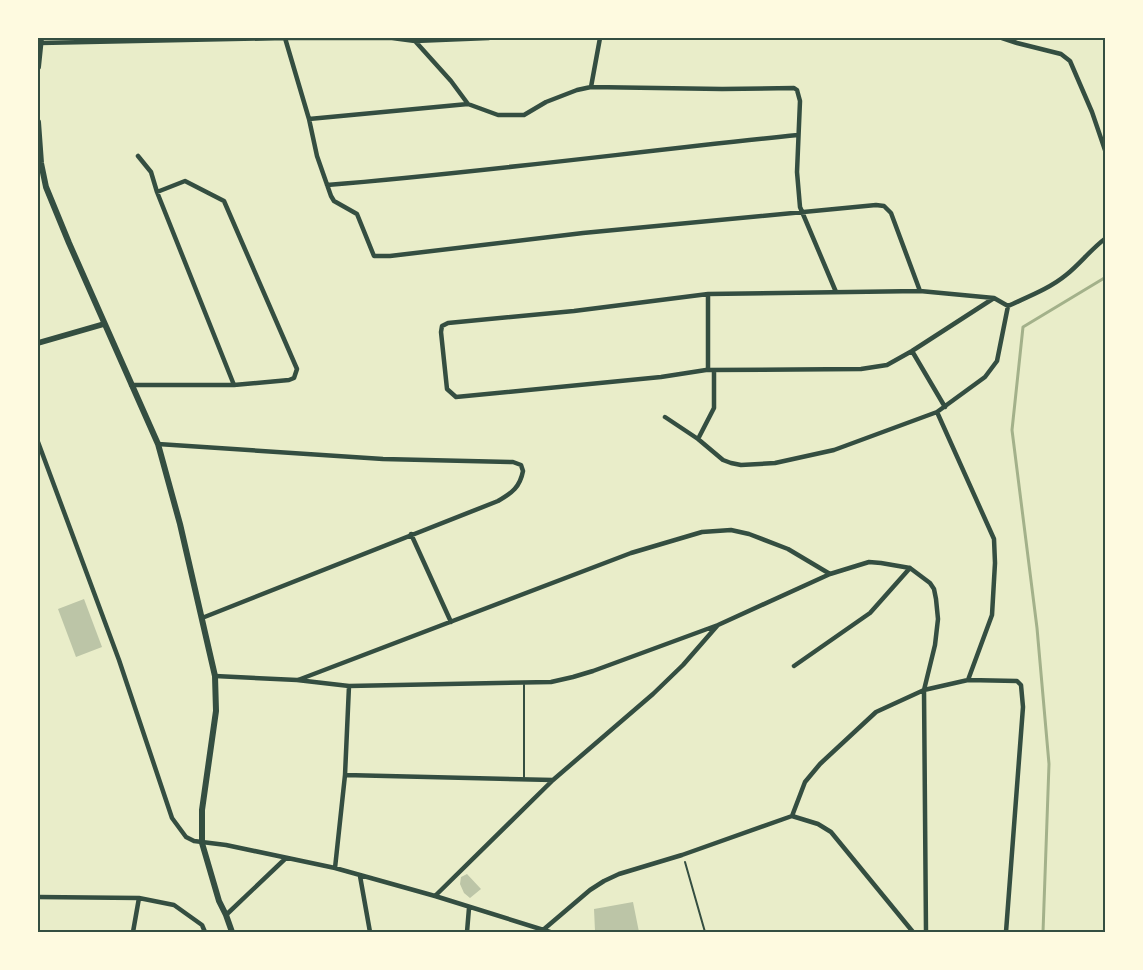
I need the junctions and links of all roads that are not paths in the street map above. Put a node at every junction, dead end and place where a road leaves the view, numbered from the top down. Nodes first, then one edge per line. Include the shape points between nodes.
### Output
1 (285, 38) edge
2 (489, 38) edge
3 (600, 38) edge
4 (1002, 38) edge
5 (41, 40) edge
6 (415, 41) junction
7 (38, 67) edge
8 (591, 87) junction
9 (468, 104) junction
10 (309, 119) junction
11 (38, 122) edge
12 (798, 135) junction
13 (1106, 153) edge
14 (138, 156) dead end
15 (327, 185) junction
16 (157, 192) junction
17 (802, 212) junction
18 (1106, 238) edge
19 (920, 291) junction
20 (836, 292) junction
21 (708, 294) junction
22 (994, 298) junction
23 (1008, 306) junction
24 (104, 324) junction
25 (38, 343) edge
26 (912, 351) junction
27 (708, 370) junction
28 (714, 370) junction
29 (131, 385) junction
30 (234, 385) junction
31 (945, 407) junction
32 (937, 412) junction
33 (665, 417) dead end
34 (698, 439) junction
35 (38, 442) edge
36 (158, 444) junction
37 (411, 534) junction
38 (910, 568) junction
39 (830, 574) junction
40 (202, 618) junction
41 (451, 622) junction
42 (718, 625) junction
43 (794, 666) dead end
44 (215, 676) junction
45 (297, 680) junction
46 (968, 680) junction
47 (524, 682) junction
48 (349, 686) junction
49 (924, 690) junction
50 (344, 775) junction
51 (524, 780) junction
52 (552, 780) junction
53 (792, 816) junction
54 (202, 843) junction
55 (286, 858) junction
56 (335, 868) junction
57 (360, 876) junction
58 (434, 896) junction
59 (38, 897) edge
60 (139, 898) junction
61 (469, 908) junction
62 (226, 915) junction
63 (544, 930) junction
64 (133, 932) edge
65 (205, 932) edge
66 (232, 932) edge
67 (370, 932) edge
68 (467, 932) edge
69 (550, 932) edge
70 (913, 932) edge
71 (926, 932) edge
72 (1006, 932) edge

1 - 5 street
1 - 6 street
1 - 10 street
2 - 6 street
3 - 8 street
4 - 13 street via 1061,54 1070,61
5 - 7 main road
6 - 9 street
8 - 9 street via 546,102 524,115 498,115
8 - 12 street via 794,88 798,90 800,101
9 - 10 street
10 - 15 street
11 - 24 main road via 46,187
12 - 15 street
12 - 17 street via 797,172
14 - 16 street via 151,172
15 - 17 street via 334,201 357,214 375,256
16 - 30 street
16 - 30 street via 185,181 224,201 297,369 294,378 289,380
17 - 19 street via 876,205 888,209
17 - 20 street
18 - 23 street via 1066,275
19 - 20 street
19 - 22 street
20 - 21 street
21 - 27 street
21 - 27 street via 448,323 442,326 441,332 447,389 456,397
22 - 23 street
22 - 26 street
23 - 31 street via 997,361 985,377
24 - 25 street
24 - 29 main road
26 - 28 street via 887,365 861,369
26 - 31 street
27 - 28 street
28 - 34 street via 714,408
29 - 30 street
29 - 36 main road
31 - 32 street
32 - 34 street via 834,450 774,463 731,463 722,460
32 - 46 street via 994,539 992,615
33 - 34 street
35 - 54 street via 119,660 172,818 186,837
36 - 37 street via 383,459 514,462 521,465 522,480 510,494
36 - 40 main road
37 - 40 street
37 - 41 street
38 - 39 street via 869,562
38 - 43 street via 870,613
38 - 49 street via 930,583 936,599 938,619
39 - 41 street via 780,546 749,534 731,530 702,532 631,553
39 - 42 street
40 - 44 main road
41 - 45 street
42 - 47 street via 573,677 551,682
42 - 52 street via 653,694
44 - 45 street
44 - 54 main road via 216,711 202,810
45 - 48 street
46 - 49 street
46 - 72 street via 1017,681 1021,685 1023,717
47 - 48 street
47 - 51 lane
48 - 50 street
49 - 53 street via 876,712 820,764 805,782
49 - 71 street
50 - 51 street
50 - 56 street
51 - 52 street
52 - 58 street
53 - 63 street via 619,874 604,881
53 - 70 street via 831,832
54 - 55 street
54 - 62 main road
55 - 56 street
55 - 62 street
56 - 57 street
57 - 58 street
57 - 67 street
58 - 61 street
59 - 60 street
60 - 64 street
60 - 65 street via 174,905 202,925
61 - 63 street
61 - 68 street
62 - 66 main road
63 - 69 street

